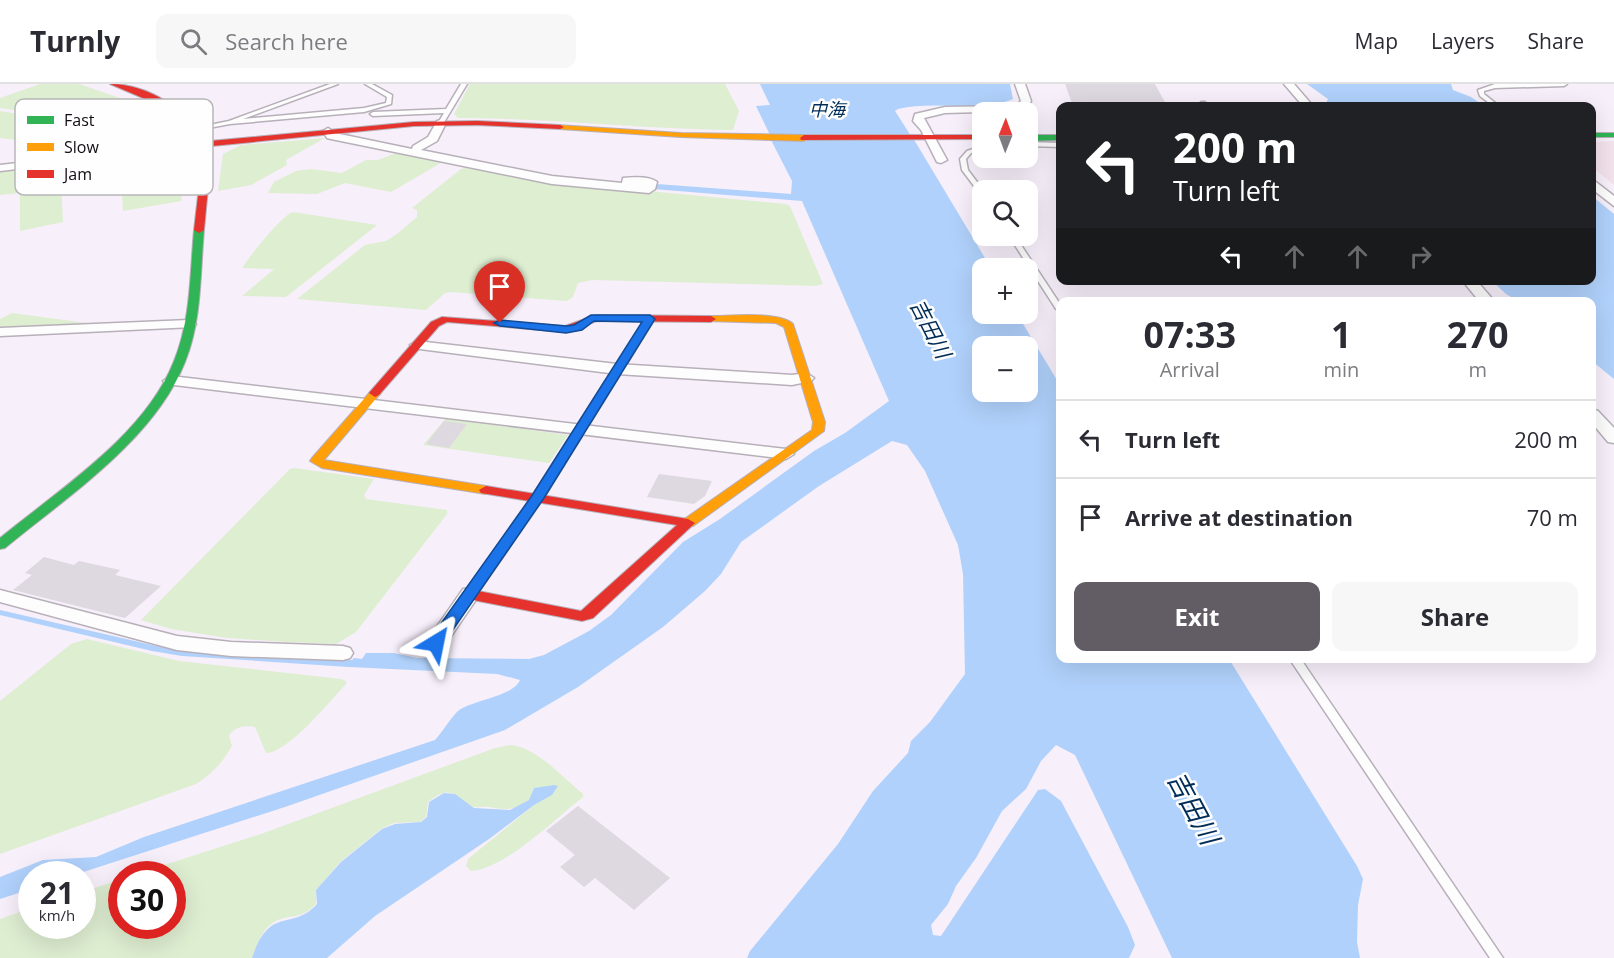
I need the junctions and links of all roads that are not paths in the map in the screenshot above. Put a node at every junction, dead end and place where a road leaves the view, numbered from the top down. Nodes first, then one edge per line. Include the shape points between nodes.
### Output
1 (114, 84) edge
2 (335, 84) edge
3 (368, 84) edge
4 (464, 84) edge
5 (1020, 84) edge
6 (1288, 84) edge
7 (1563, 84) edge
8 (328, 85) edge
9 (155, 99) edge
10 (1304, 102) edge
11 (1491, 102) edge
12 (445, 117) junction
13 (281, 118) junction
14 (230, 122) junction
15 (213, 125) edge
16 (328, 131) junction
17 (1596, 135) edge
18 (1614, 135) edge
19 (359, 136) dead end
20 (923, 137) junction
21 (972, 137) edge
22 (1038, 138) edge
23 (1056, 138) edge
24 (213, 143) edge
25 (1038, 144) edge
26 (1056, 145) edge
27 (417, 148) junction
28 (972, 153) edge
29 (940, 160) dead end
30 (468, 161) junction
31 (15, 166) edge
32 (0, 168) edge
33 (973, 180) edge
34 (650, 185) dead end
35 (1596, 186) edge
36 (203, 195) edge
37 (1614, 202) edge
38 (1019, 246) edge
39 (1473, 285) edge
40 (1483, 297) edge
41 (1056, 303) edge
42 (650, 319) junction
43 (189, 324) junction
44 (0, 332) edge
45 (417, 345) junction
46 (617, 369) junction
47 (806, 378) junction
48 (171, 381) junction
49 (364, 404) junction
50 (1596, 418) edge
51 (579, 429) junction
52 (1614, 438) edge
53 (786, 454) junction
54 (537, 498) junction
55 (688, 523) junction
56 (0, 545) edge
57 (470, 594) junction
58 (0, 596) edge
59 (436, 643) dead end
60 (343, 653) dead end
61 (1297, 663) edge
62 (1497, 958) edge

1 - 9 street
2 - 8 lane
3 - 13 lane via 390,96 388,104
4 - 12 lane
5 - 20 street via 1026,101 1022,107 929,112 919,116
6 - 10 street
7 - 11 lane via 1481,90
8 - 14 lane
12 - 13 lane via 381,113 309,120
12 - 16 street
12 - 20 street via 718,136
12 - 27 street via 433,139
13 - 14 lane
14 - 15 lane
16 - 24 street
16 - 30 street via 331,136
17 - 18 street
19 - 27 street
20 - 21 street
20 - 29 street
22 - 23 street
25 - 26 lane
27 - 30 street
28 - 33 lane via 965,156 963,164
30 - 34 street via 552,180
31 - 32 street
35 - 37 street
36 - 43 street
38 - 41 lane
39 - 40 street
42 - 45 street via 591,318 578,327 566,329 453,318 435,324
42 - 46 street
42 - 47 street via 785,322
43 - 44 street
43 - 48 street
45 - 46 street
45 - 49 street
46 - 47 street
46 - 51 street
47 - 53 street via 819,428
48 - 49 street
48 - 56 street via 116,446
49 - 51 street
49 - 54 street via 317,462
50 - 52 street
51 - 53 street
51 - 54 street
53 - 55 street
54 - 55 street
54 - 57 street
55 - 57 street via 582,616
57 - 59 street
58 - 60 street via 177,643
61 - 62 lane

